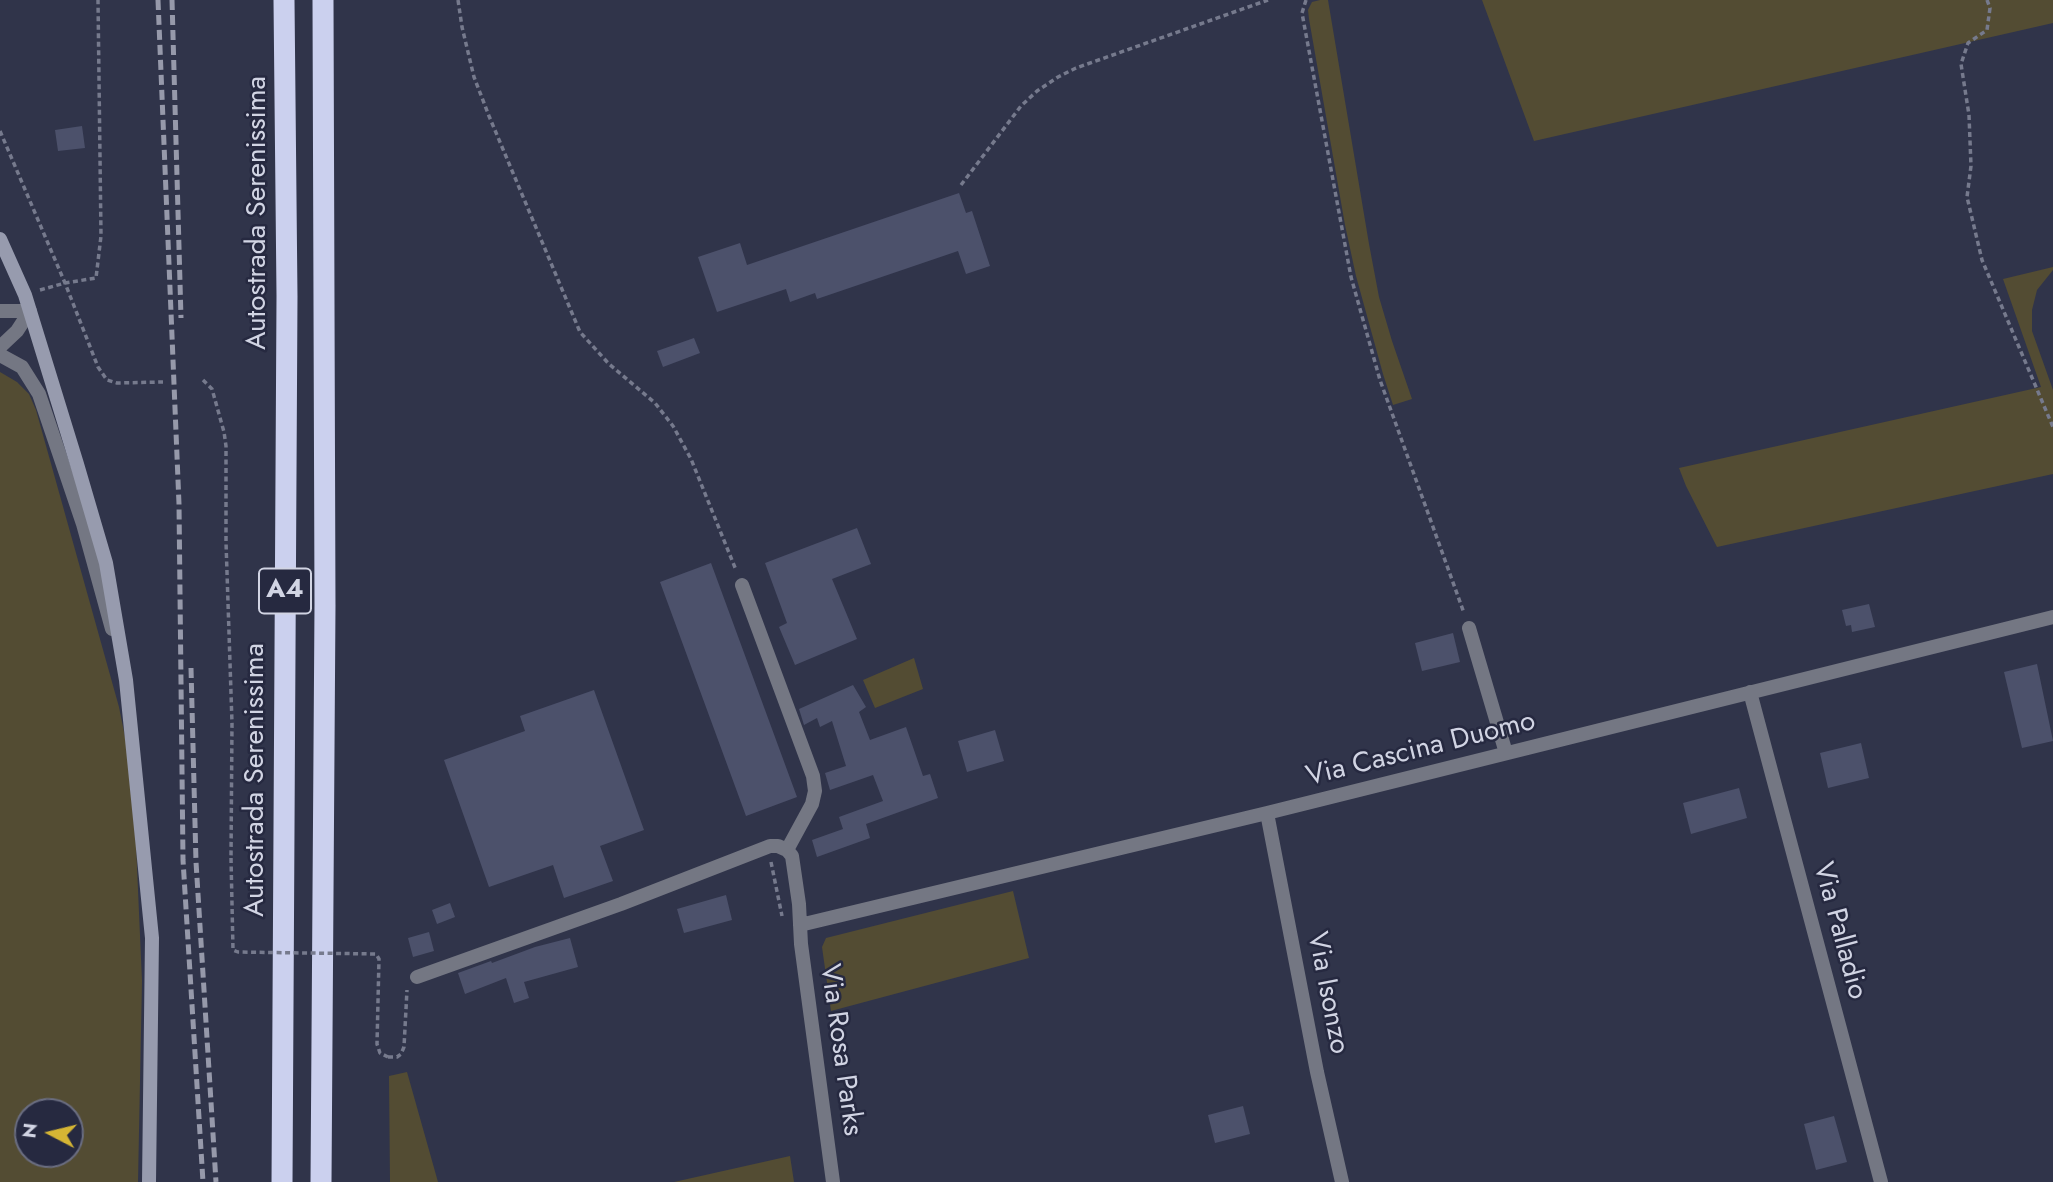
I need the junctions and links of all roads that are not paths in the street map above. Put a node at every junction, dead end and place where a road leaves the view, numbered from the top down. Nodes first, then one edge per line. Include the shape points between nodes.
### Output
1 (284, 0) edge
2 (323, 0) edge
3 (0, 239) edge
4 (0, 311) edge
5 (30, 311) junction
6 (0, 347) edge
7 (0, 355) edge
8 (742, 585) road end
9 (2053, 617) edge
10 (1469, 628) road end
11 (126, 680) junction
12 (1750, 692) junction
13 (1506, 754) junction
14 (1267, 813) junction
15 (787, 849) junction
16 (800, 925) junction
17 (412, 978) road end
18 (149, 1182) edge
19 (282, 1182) edge
20 (321, 1182) edge
21 (833, 1182) edge
22 (1342, 1182) edge
23 (1881, 1182) edge

1 - 19 highway, Autostrada Serenissima / A4 via 287,296
2 - 20 highway, A4
3 - 5 street
4 - 5 street
5 - 6 street
5 - 11 street via 106,563
7 - 11 street via 22,367 39,394 83,524
8 - 15 street via 813,775 812,804
9 - 12 street, Via Cascina Duomo
10 - 13 street
11 - 18 street via 152,938
12 - 13 street, Via Cascina Duomo
12 - 23 street, Via Palladio
13 - 14 street, Via Cascina Duomo
14 - 16 street, Via Cascina Duomo
14 - 22 street, Via Isonzo
15 - 16 street, Via Rosa Parks via 792,856
15 - 17 street via 770,846
16 - 21 street, Via Rosa Parks

